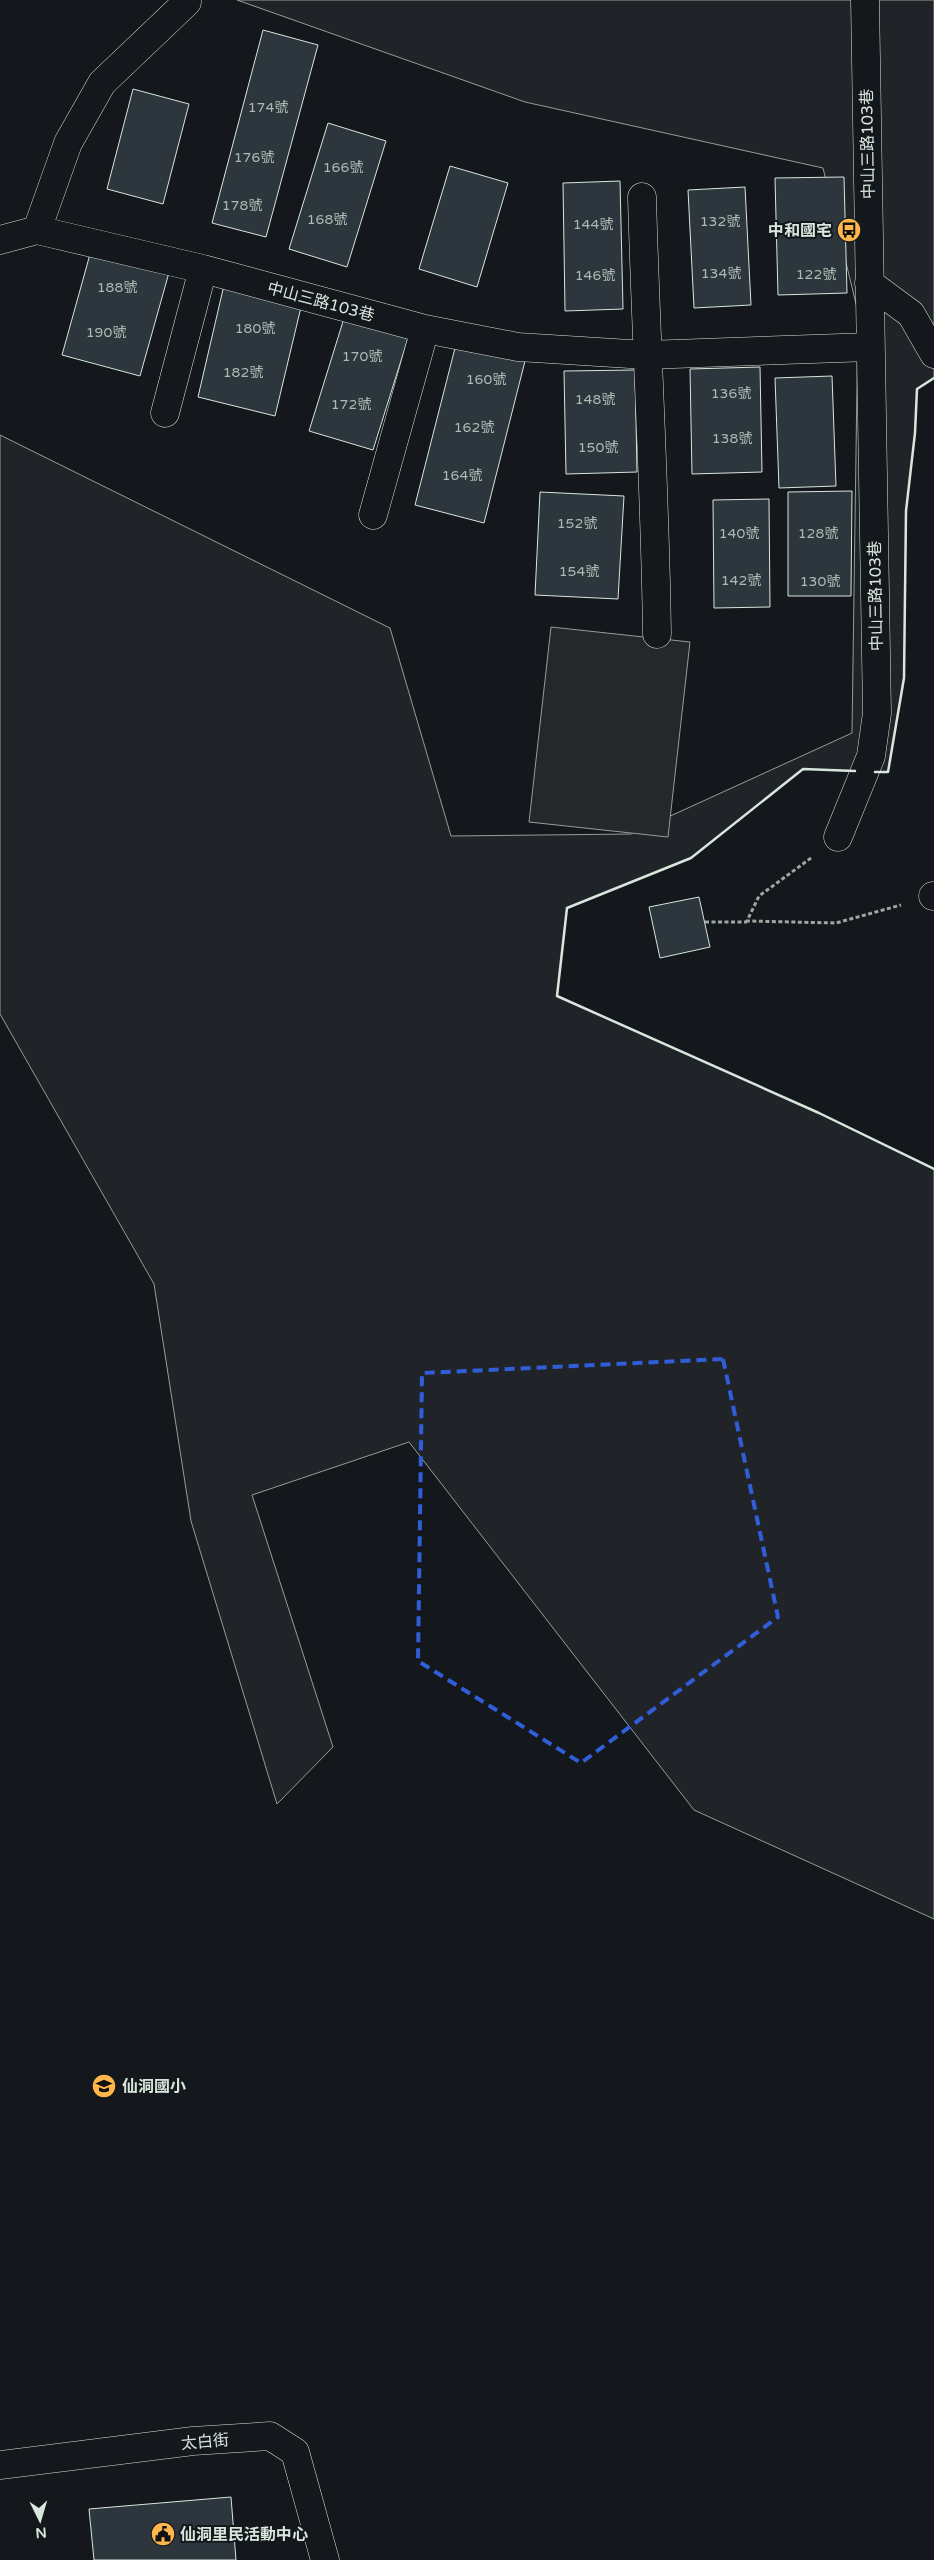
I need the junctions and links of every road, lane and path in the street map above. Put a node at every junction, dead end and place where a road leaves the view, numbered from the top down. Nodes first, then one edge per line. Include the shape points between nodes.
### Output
1 (865, 0) edge
2 (187, 2) dead end
3 (642, 196) dead end
4 (37, 230) junction
5 (0, 240) edge
6 (203, 269) junction
7 (869, 283) junction
8 (424, 329) junction
9 (870, 347) junction
10 (934, 354) edge
11 (646, 355) junction
12 (165, 413) dead end
13 (372, 515) dead end
14 (657, 634) dead end
15 (838, 837) joint
16 (934, 896) edge
17 (704, 922) dead end
18 (748, 922) dead end
19 (0, 2465) edge
20 (325, 2560) edge

1 - 7 street, 中山三路103巷
2 - 4 street via 102,83 68,143
3 - 11 street
4 - 5 street, 中山三路103巷
4 - 6 street, 中山三路103巷
6 - 8 street, 中山三路103巷
6 - 12 street
7 - 9 street, 中山三路103巷
7 - 10 street via 911,314
8 - 11 street, 中山三路103巷 via 518,347
8 - 13 street
9 - 11 street, 中山三路103巷
9 - 15 street, 中山三路103巷 via 877,714 872,756
11 - 14 street via 656,512
15 - 16 path via 759,896 747,921 836,923
17 - 18 path
19 - 20 street, 太白街 via 192,2441 270,2436 295,2452

